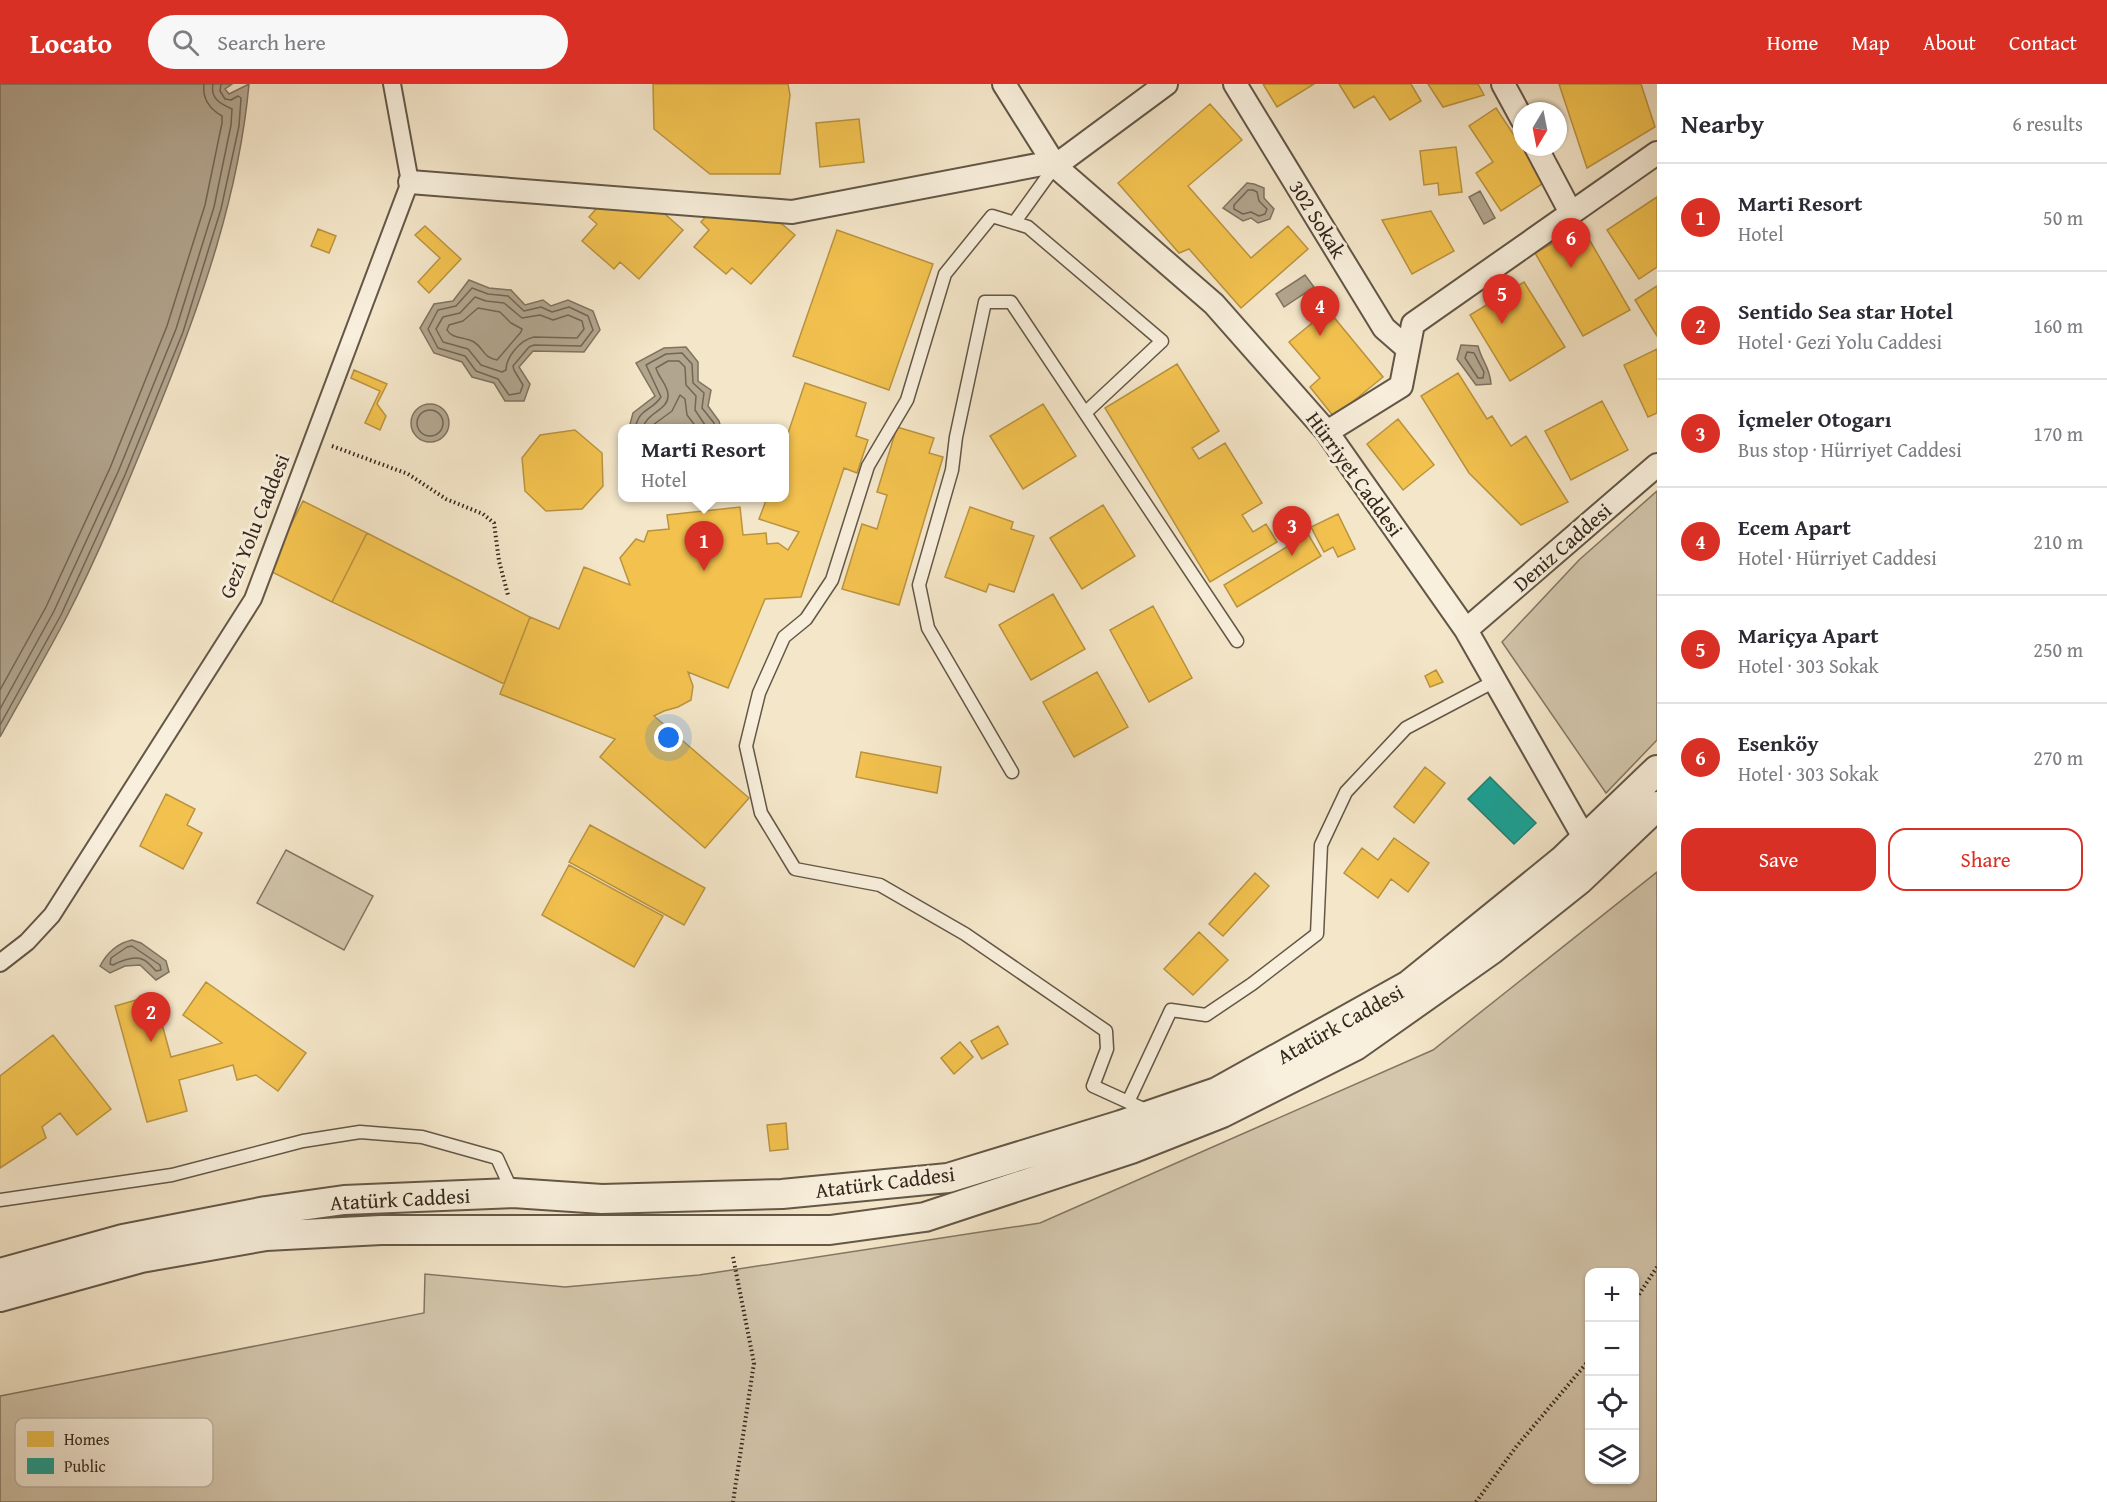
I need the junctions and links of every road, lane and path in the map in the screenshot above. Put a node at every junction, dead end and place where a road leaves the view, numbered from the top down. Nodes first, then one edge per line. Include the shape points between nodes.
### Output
1 (393, 84) edge
2 (1004, 84) edge
3 (1166, 84) edge
4 (1235, 84) edge
5 (1503, 84) edge
6 (1513, 102) edge
7 (1657, 153) edge
8 (1541, 156) edge
9 (1054, 164) junction
10 (410, 182) junction
11 (1571, 213) junction
12 (1014, 223) junction
13 (1408, 349) junction
14 (1085, 413) junction
15 (1328, 432) junction
16 (313, 439) junction
17 (1657, 465) edge
18 (508, 595) dead end
19 (1466, 630) junction
20 (1237, 641) dead end
21 (1495, 681) junction
22 (1657, 770) edge
23 (1012, 772) dead end
24 (1657, 806) edge
25 (1585, 839) junction
26 (0, 963) edge
27 (1141, 1108) junction
28 (513, 1193) junction
29 (0, 1200) edge
30 (728, 1229) junction
31 (1657, 1267) edge
32 (0, 1272) edge
33 (1639, 1296) edge
34 (0, 1297) edge
35 (1585, 1365) edge
36 (733, 1502) edge
37 (1476, 1502) edge

1 - 10 street
2 - 9 street, Hürriyet Caddesi
3 - 9 street
4 - 13 street, 302 Sokak via 1384,328
5 - 6 street
7 - 11 street
8 - 11 street
9 - 10 street via 792,212
9 - 12 lane
9 - 15 street, Hürriyet Caddesi via 1214,304
10 - 16 street, Gezi Yolu Caddesi
11 - 13 street via 1413,324
12 - 14 lane via 1028,227 1162,341
12 - 27 lane via 992,216 945,274 907,399 868,466 832,580 806,619 784,637 759,693 746,746 761,813 795,869 880,885 965,934 1106,1031 1107,1049 1093,1086
13 - 15 street via 1401,386
14 - 20 lane
14 - 23 lane via 1011,302 985,302 952,470 918,585 928,628
15 - 19 street, Hürriyet Caddesi
16 - 18 path via 408,474 446,499 483,514 494,523
16 - 26 street, Gezi Yolu Caddesi via 253,598 52,915
17 - 19 street, Deniz Caddesi
19 - 21 street, Hürriyet Caddesi
21 - 25 street, Hürriyet Caddesi
21 - 27 lane via 1406,728 1346,792 1321,845 1317,934 1206,1015 1171,1010
22 - 25 street, Atatürk Caddesi
24 - 30 street, Atatürk Caddesi via 1579,880 1509,936 1365,1039 1222,1113 1131,1149 925,1217 830,1230
25 - 27 street, Atatürk Caddesi via 1410,985 1217,1092
27 - 28 street, Atatürk Caddesi via 948,1178 782,1194 602,1199
28 - 29 lane via 497,1158 422,1137 360,1132 303,1141 171,1175
28 - 32 street, Atatürk Caddesi via 344,1200 266,1211 123,1239
30 - 34 street, Atatürk Caddesi via 381,1230 266,1236 141,1258
30 - 36 path via 754,1363
31 - 33 path
35 - 37 path

